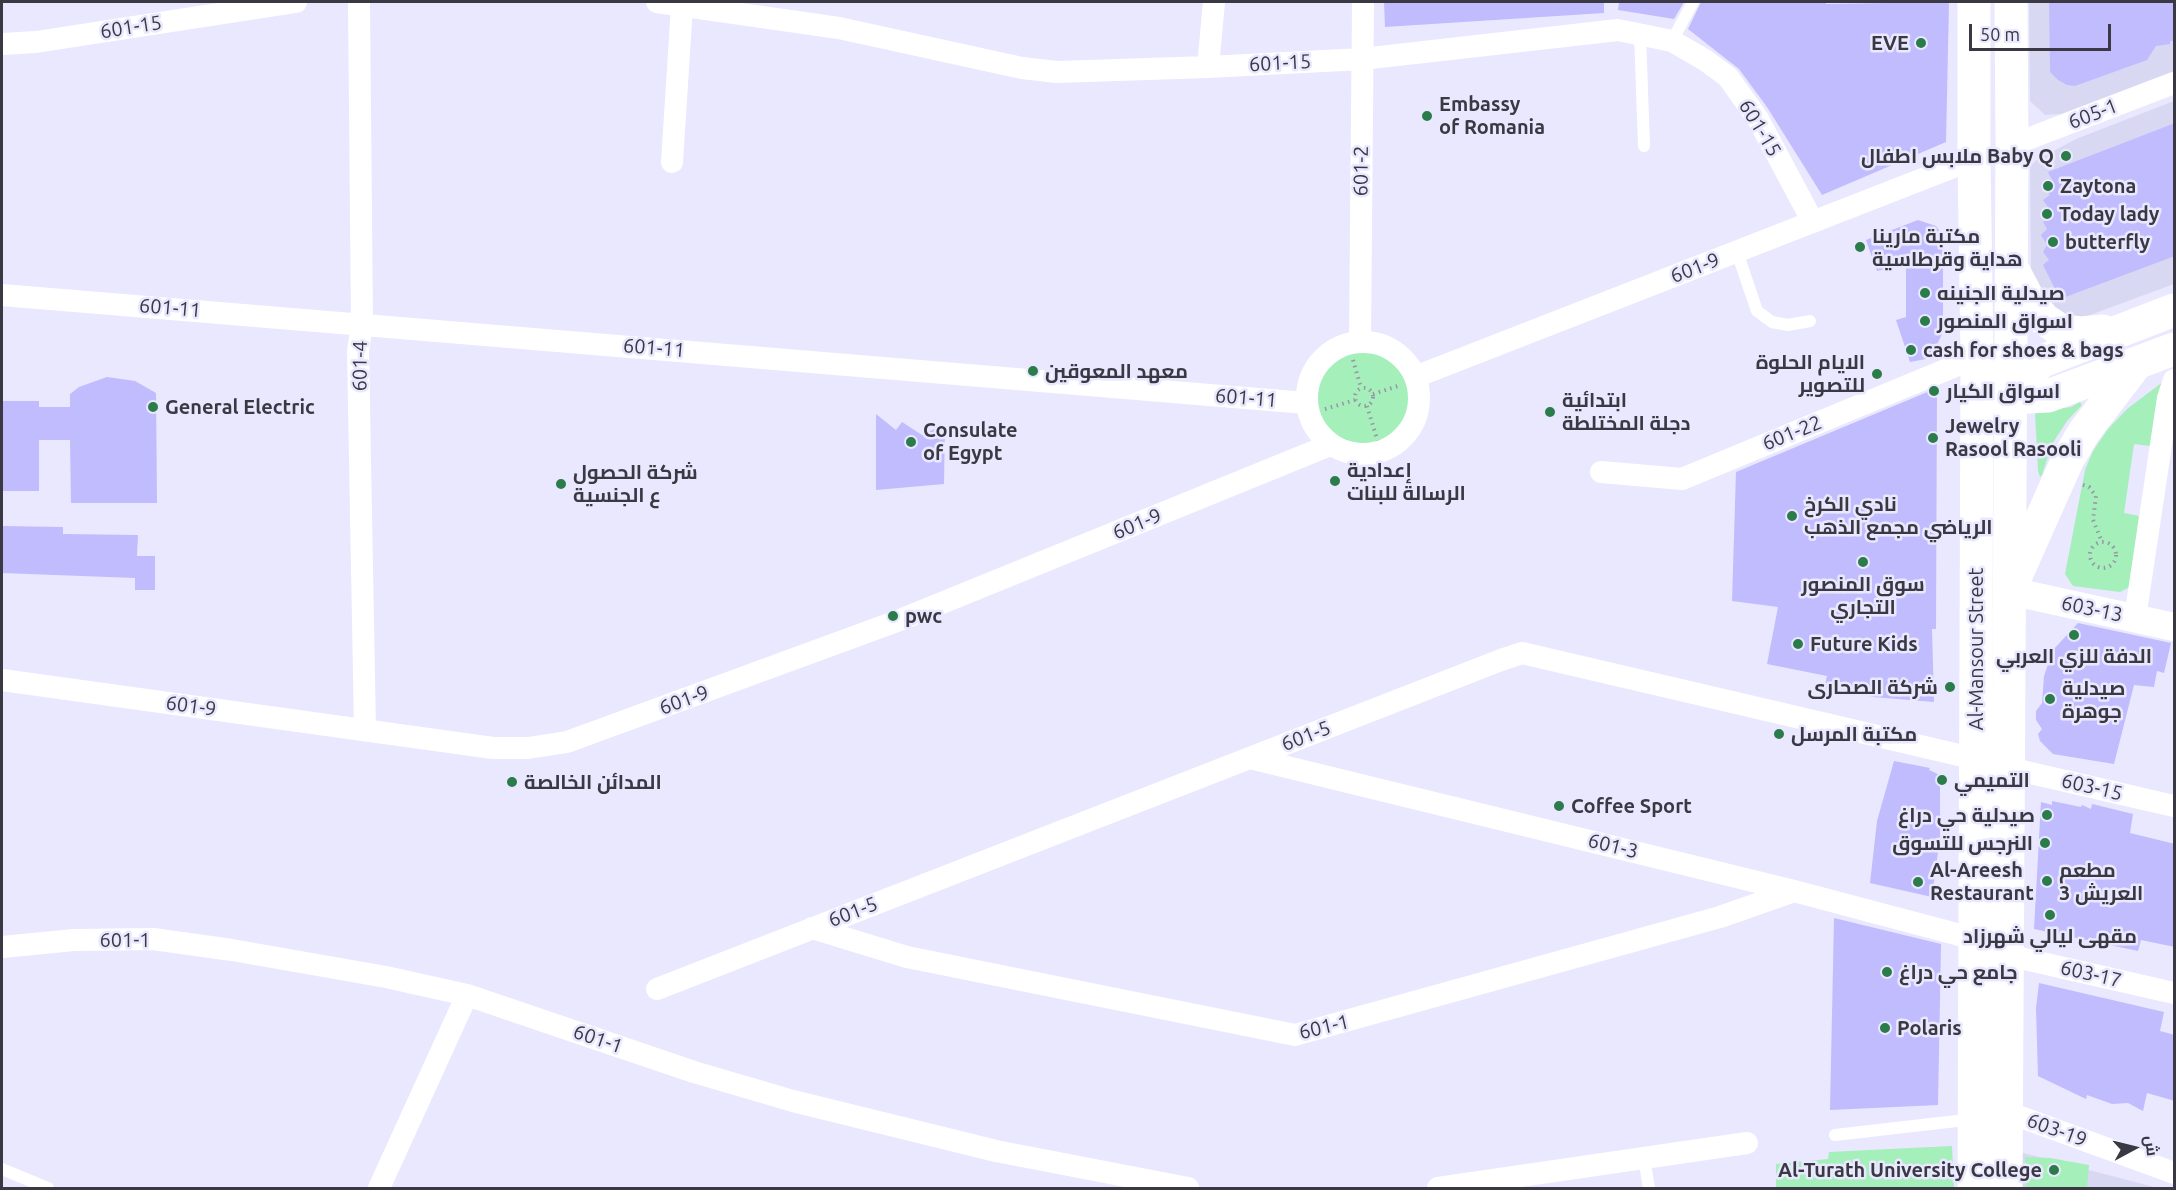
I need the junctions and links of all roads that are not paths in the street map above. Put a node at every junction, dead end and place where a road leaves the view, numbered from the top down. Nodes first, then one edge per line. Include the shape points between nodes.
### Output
1 (296, 2) edge
2 (359, 2) edge
3 (657, 2) edge
4 (1214, 2) edge
5 (1363, 2) edge
6 (1693, 2) edge
7 (1974, 2) edge
8 (2011, 2) edge
9 (682, 6) junction
10 (1640, 34) junction
11 (1672, 41) junction
12 (2, 44) edge
13 (1362, 59) junction
14 (1208, 67) junction
15 (2175, 83) edge
16 (2012, 145) junction
17 (1644, 146) dead end
18 (1974, 159) junction
19 (672, 162) dead end
20 (1813, 222) junction
21 (1737, 252) junction
22 (2012, 267) junction
23 (2, 295) edge
24 (2175, 310) edge
25 (1810, 321) dead end
26 (362, 324) junction
27 (2125, 329) junction
28 (1355, 347) junction
29 (2175, 349) edge
30 (1977, 357) junction
31 (2136, 364) junction
32 (1412, 380) junction
33 (2175, 380) edge
34 (2011, 389) junction
35 (1312, 407) junction
36 (1977, 435) junction
37 (1330, 445) junction
38 (1601, 472) dead end
39 (2010, 591) junction
40 (2135, 618) junction
41 (2175, 627) edge
42 (2, 680) edge
43 (365, 730) junction
44 (1250, 758) junction
45 (1976, 759) junction
46 (2009, 768) junction
47 (2175, 806) edge
48 (1794, 891) junction
49 (812, 928) junction
50 (1975, 939) junction
51 (2, 946) edge
52 (2007, 955) junction
53 (657, 989) dead end
54 (2175, 993) edge
55 (467, 996) junction
56 (2007, 1112) junction
57 (1974, 1119) junction
58 (1835, 1135) dead end
59 (1747, 1143) dead end
60 (1644, 1158) junction
61 (2, 1169) edge
62 (2175, 1173) edge
63 (48, 1188) edge
64 (379, 1188) edge
65 (1188, 1188) edge
66 (1438, 1188) edge
67 (1649, 1188) edge
68 (1974, 1188) edge
69 (2006, 1188) edge

1 - 12 street, 601-15
2 - 26 street, 601-4
3 - 9 street, 601-15
4 - 14 street
5 - 13 street, 601-2
6 - 11 lane
7 - 18 main road, Al-Mansour Street
8 - 16 main road, Al-Mansour Street
9 - 14 street, 601-15 via 839,28 1022,68 1058,72
9 - 19 street
10 - 11 street, 601-15
10 - 13 street, 601-15 via 1617,30
10 - 17 lane
11 - 20 street, 601-15 via 1728,77 1758,119
13 - 14 street, 601-15
13 - 28 street, 601-2
15 - 16 street, 605-1
16 - 22 main road, Al-Mansour Street
18 - 20 street, 601-9
18 - 30 main road, Al-Mansour Street
20 - 21 street, 601-9
21 - 25 lane via 1757,311 1772,322 1788,325
21 - 32 street, 601-9
22 - 27 main road via 2031,304 2060,330 2081,333
22 - 34 main road, Al-Mansour Street
23 - 26 street, 601-11
24 - 27 main road
26 - 35 street, 601-11
26 - 43 street, 601-4 via 358,351
27 - 34 main road via 2042,361
28 - 32 street via 1377,343 1394,351 1407,362
28 - 35 street via 1345,344 1320,361 1307,388
29 - 31 main road
30 - 34 main road via 1986,371
30 - 36 main road, Al-Mansour Street
30 - 38 street, 601-22 via 1682,478
31 - 34 main road via 2048,396 2030,397
31 - 39 main road via 2096,414 2068,459
32 - 37 street via 1420,395 1418,413 1398,443 1365,455 1346,453
33 - 40 street via 2168,398
34 - 36 main road
34 - 39 main road, Al-Mansour Street
35 - 37 street via 1310,419
36 - 45 main road, Al-Mansour Street
37 - 43 street, 601-9 via 900,620 567,742 493,748
39 - 40 street, 603-13
39 - 46 main road, Al-Mansour Street
40 - 41 street, 603-13
42 - 43 street, 601-9
44 - 45 street, 601-5 via 1522,653
44 - 48 street, 601-3
44 - 49 street, 601-5
45 - 50 main road, Al-Mansour Street
46 - 47 street, 603-15
46 - 52 main road, Al-Mansour Street
48 - 49 street, 601-1 via 1720,918 1295,1035 907,957
48 - 50 street, 601-3
49 - 53 street, 601-5
50 - 57 main road, Al-Mansour Street
51 - 55 street, 601-1 via 153,939 386,977
52 - 54 street, 603-17
52 - 56 main road, Al-Mansour Street
55 - 64 street
55 - 65 street, 601-1 via 793,1101 996,1151
56 - 62 street, 603-19
56 - 69 main road, Al-Mansour Street
57 - 58 lane
57 - 68 main road, Al-Mansour Street
59 - 60 street
60 - 66 street
60 - 67 lane
61 - 63 lane

